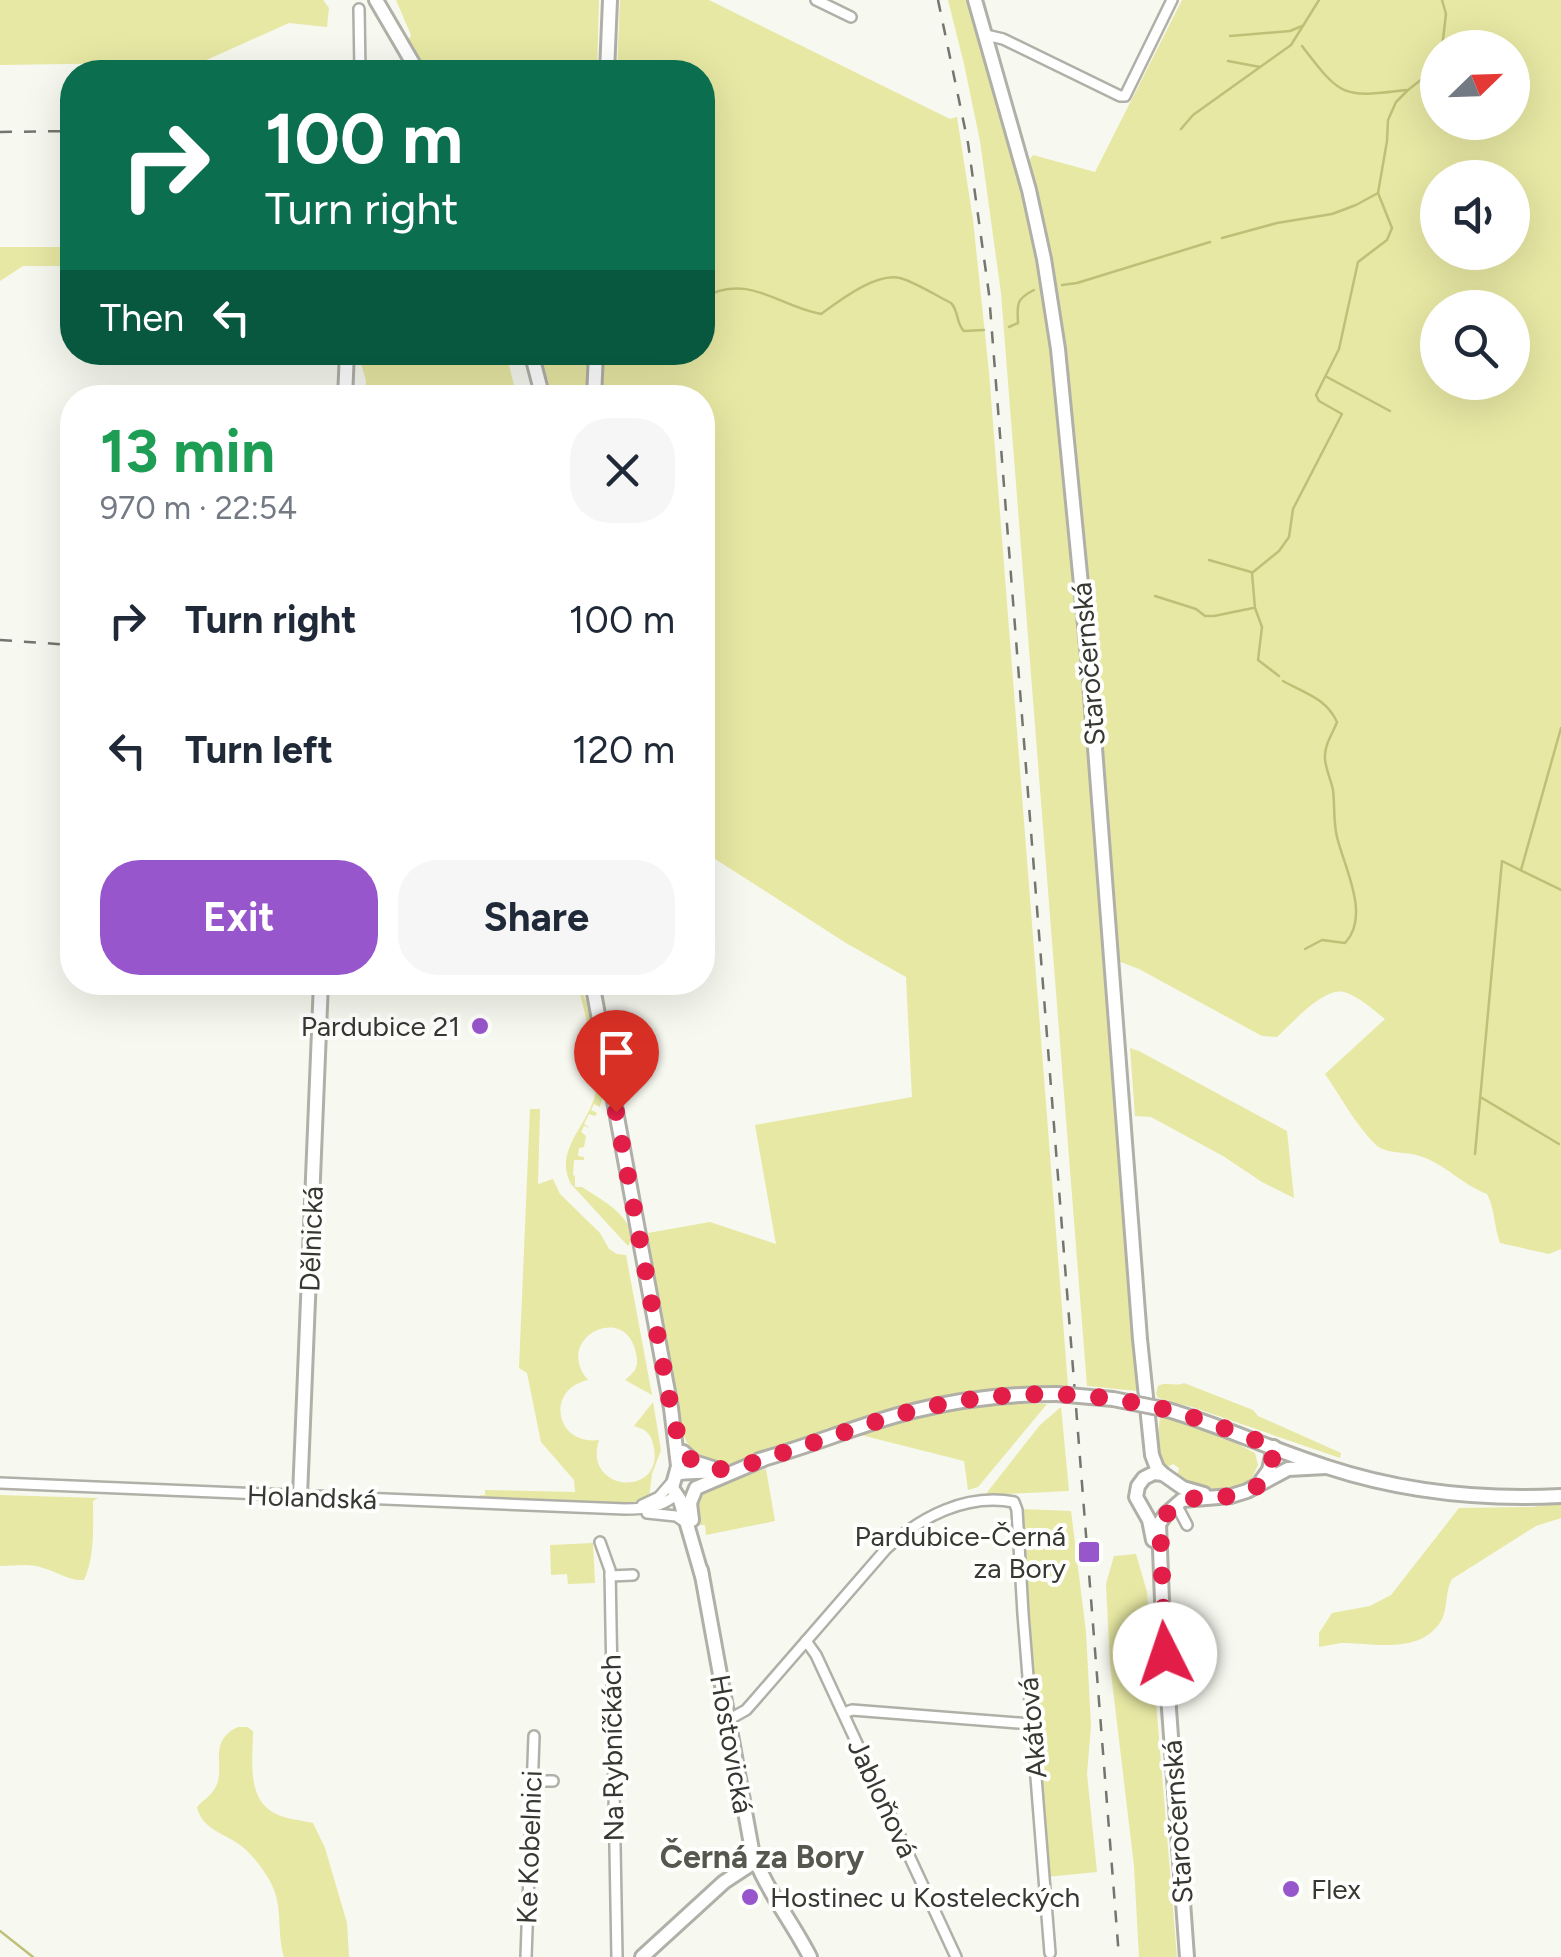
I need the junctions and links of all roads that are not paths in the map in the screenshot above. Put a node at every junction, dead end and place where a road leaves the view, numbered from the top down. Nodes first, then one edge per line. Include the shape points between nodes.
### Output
1 (376, 0) edge
2 (610, 0) edge
3 (816, 0) edge
4 (975, 0) edge
5 (1172, 0) edge
6 (359, 10) dead end
7 (851, 18) dead end
8 (986, 35) junction
9 (360, 60) edge
10 (411, 60) edge
11 (608, 60) edge
12 (320, 995) edge
13 (594, 995) edge
14 (1140, 1338) junction
15 (671, 1408) junction
16 (1274, 1447) junction
17 (683, 1452) junction
18 (764, 1459) junction
19 (1326, 1467) junction
20 (728, 1468) junction
21 (1170, 1474) junction
22 (0, 1483) edge
23 (679, 1484) junction
24 (1258, 1485) junction
25 (1138, 1486) junction
26 (696, 1490) junction
27 (300, 1496) junction
28 (1561, 1496) edge
29 (1215, 1498) junction
30 (1141, 1508) junction
31 (1172, 1508) junction
32 (625, 1509) junction
33 (688, 1527) junction
34 (600, 1542) dead end
35 (632, 1575) dead end
36 (610, 1576) junction
37 (702, 1576) junction
38 (1162, 1626) junction
39 (806, 1641) junction
40 (844, 1712) junction
41 (728, 1720) junction
42 (1031, 1724) junction
43 (534, 1736) dead end
44 (532, 1781) junction
45 (553, 1781) dead end
46 (756, 1860) junction
47 (1050, 1953) dead end
48 (526, 1957) edge
49 (617, 1957) edge
50 (642, 1957) edge
51 (810, 1957) edge
52 (956, 1957) edge
53 (1187, 1957) edge

1 - 10 main road
2 - 11 main road
3 - 7 street
4 - 8 main road, Staročernská
5 - 8 street via 1125,96
6 - 9 street
8 - 14 main road, Staročernská via 1029,190 1058,350
12 - 27 main road, Dělnická
13 - 15 main road
14 - 21 main road, Staročernská via 1152,1455
14 - 25 main road, Staročernská via 1144,1459
15 - 17 main road
15 - 23 main road
16 - 18 main road, bridge via 1168,1410 1113,1399 1020,1394 892,1416
16 - 19 main road
16 - 24 main road
17 - 20 main road via 704,1466
17 - 23 main road
18 - 20 main road
18 - 26 main road
19 - 24 main road via 1288,1469
19 - 28 main road via 1447,1494
20 - 23 main road
21 - 25 main road via 1148,1476
21 - 29 main road via 1183,1488
21 - 31 main road via 1178,1493
22 - 27 street, Holandská
23 - 26 main road, Hostovická via 696,1482
23 - 32 street
23 - 33 main road, Hostovická
24 - 29 main road
25 - 30 main road
26 - 37 main road, Hostovická via 690,1506
27 - 32 street, Holandská
29 - 31 main road via 1190,1498
30 - 31 main road via 1152,1515
30 - 38 main road, Staročernská via 1150,1522
31 - 38 main road, Staročernská via 1159,1530
32 - 33 street, Holandská via 676,1516
33 - 37 main road, Hostovická
34 - 36 street, Na Rybníčkách
35 - 36 street
36 - 49 street, Na Rybníčkách
37 - 41 main road, Hostovická
38 - 53 main road, Staročernská
39 - 40 street, Jabloňová
39 - 41 street via 750,1706
39 - 42 street, Akátová via 915,1524 968,1504 1015,1503
40 - 42 street
40 - 52 street, Jabloňová
41 - 46 main road, Hostovická
42 - 47 street, Akátová
43 - 44 street, Ke Kobelnici
44 - 45 street
44 - 48 street, Ke Kobelnici
46 - 50 main road
46 - 51 main road, Hostovická

